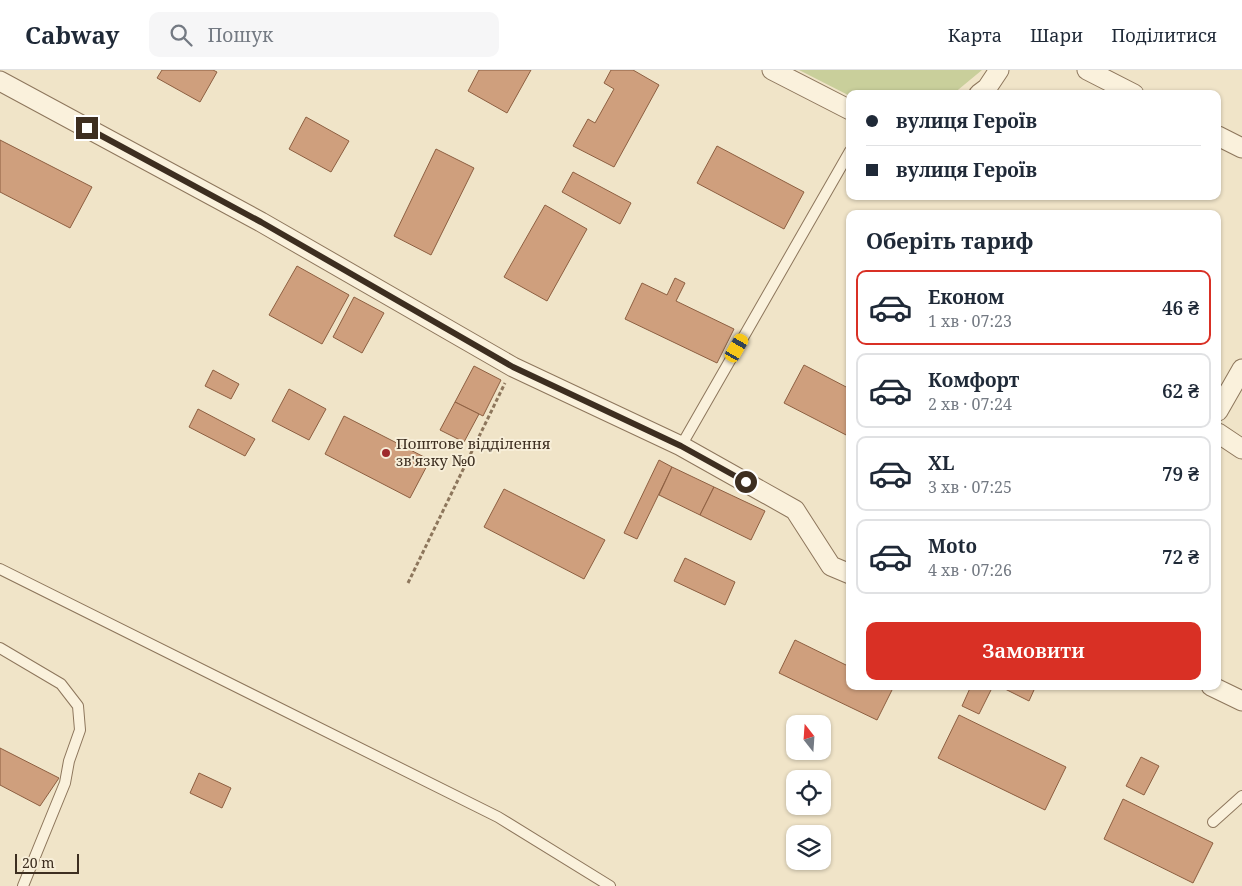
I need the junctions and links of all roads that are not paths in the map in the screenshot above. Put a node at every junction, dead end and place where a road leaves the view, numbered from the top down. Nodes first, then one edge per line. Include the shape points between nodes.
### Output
1 (772, 70) edge
2 (999, 70) edge
3 (1087, 70) edge
4 (0, 81) edge
5 (984, 90) edge
6 (1126, 90) edge
7 (846, 108) edge
8 (1221, 138) edge
9 (1242, 148) edge
10 (846, 158) edge
11 (1242, 369) edge
12 (1221, 407) edge
13 (1221, 435) edge
14 (681, 446) junction
15 (1242, 449) edge
16 (0, 569) edge
17 (846, 572) edge
18 (0, 648) edge
19 (1220, 690) edge
20 (1242, 701) edge
21 (1242, 796) edge
22 (1213, 822) dead end
23 (22, 886) edge
24 (610, 886) edge

1 - 7 street
2 - 5 street
3 - 6 street
4 - 14 street via 261,222 513,367
8 - 9 street
10 - 14 lane
11 - 12 street
13 - 15 street
14 - 17 street via 795,510 831,566
16 - 24 lane via 498,817
18 - 23 lane via 61,684 78,706 80,730 64,784
19 - 20 street
21 - 22 lane

